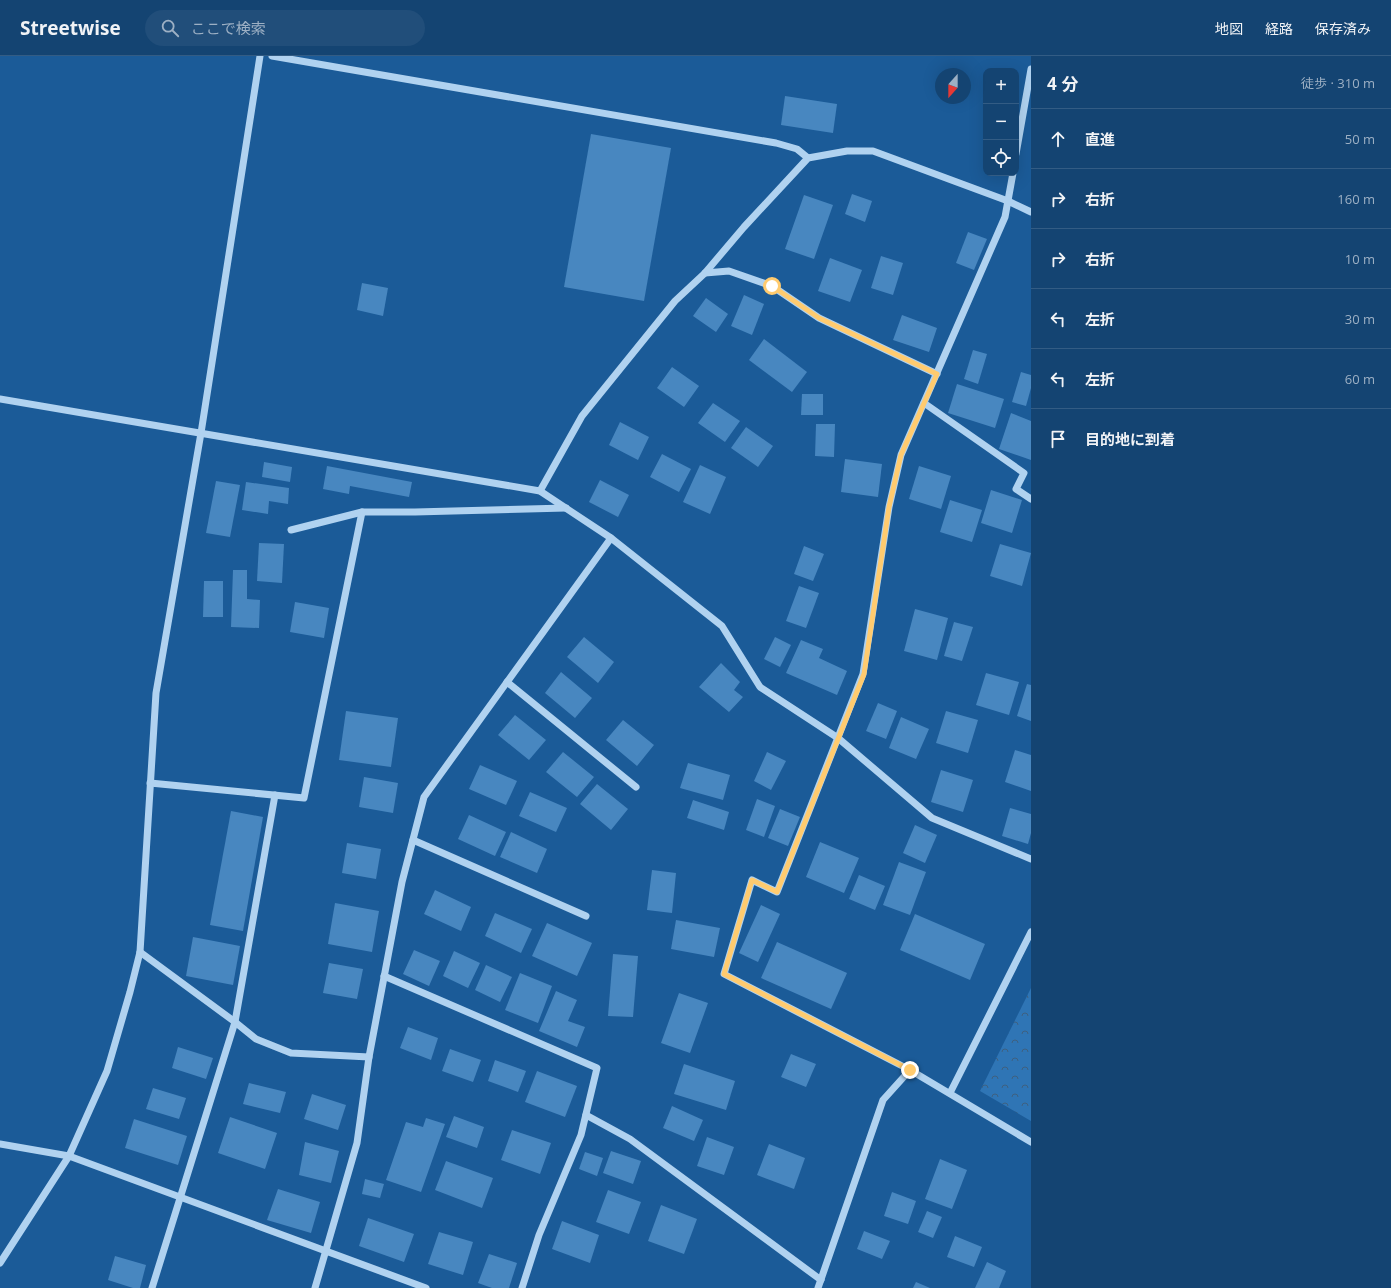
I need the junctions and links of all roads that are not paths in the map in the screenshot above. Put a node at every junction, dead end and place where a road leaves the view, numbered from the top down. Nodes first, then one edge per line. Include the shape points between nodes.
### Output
1 (260, 56) edge
2 (272, 56) edge
3 (1031, 69) edge
4 (1018, 140) edge
5 (808, 158) junction
6 (1012, 176) edge
7 (1008, 201) junction
8 (1031, 212) edge
9 (705, 273) junction
10 (937, 374) junction
11 (0, 399) edge
12 (924, 403) junction
13 (201, 433) junction
14 (540, 491) junction
15 (1031, 499) edge
16 (566, 508) junction
17 (362, 512) junction
18 (291, 530) dead end
19 (611, 538) junction
20 (507, 682) junction
21 (838, 738) junction
22 (150, 783) junction
23 (636, 787) dead end
24 (276, 795) junction
25 (413, 840) junction
26 (1031, 859) edge
27 (586, 916) dead end
28 (1031, 932) edge
29 (140, 952) junction
30 (384, 976) junction
31 (235, 1022) junction
32 (369, 1058) junction
33 (910, 1070) junction
34 (950, 1093) junction
35 (586, 1115) junction
36 (1031, 1142) edge
37 (0, 1144) edge
38 (69, 1156) junction
39 (181, 1197) junction
40 (325, 1251) junction
41 (0, 1263) edge
42 (821, 1280) junction
43 (152, 1288) edge
44 (315, 1288) edge
45 (426, 1288) edge
46 (522, 1288) edge
47 (818, 1288) edge

1 - 13 street
2 - 5 street via 776,143 797,149
3 - 4 street
5 - 7 street via 847,151 873,152
5 - 9 street
6 - 7 street
7 - 8 street
7 - 10 street via 1005,217
9 - 10 street via 730,271 772,286 819,318
9 - 14 street via 675,301 582,416
10 - 12 street
11 - 13 street
12 - 15 street via 1024,474 1016,489
12 - 21 street via 901,455 889,507 864,674
13 - 14 street
13 - 22 street via 156,693
14 - 16 street
16 - 17 street
16 - 19 street
17 - 18 street
17 - 24 street via 304,798
19 - 20 street
19 - 21 street via 722,626 760,687
20 - 23 street
20 - 25 street via 424,797
21 - 26 street via 932,818
21 - 33 street via 777,892 752,880 724,974
22 - 24 street
22 - 29 street
24 - 31 street
25 - 27 street
25 - 30 street
28 - 34 street
29 - 31 street
29 - 38 street via 107,1070
30 - 32 street
30 - 35 street via 597,1068
31 - 32 street via 256,1039 291,1054
31 - 39 street
32 - 40 street via 357,1143
33 - 34 street
33 - 42 street via 883,1100
34 - 36 street
35 - 42 street via 630,1139
35 - 46 street via 539,1235
37 - 38 street
38 - 39 street
38 - 41 street
39 - 40 street
39 - 43 street
40 - 44 street
40 - 45 street
42 - 47 street

